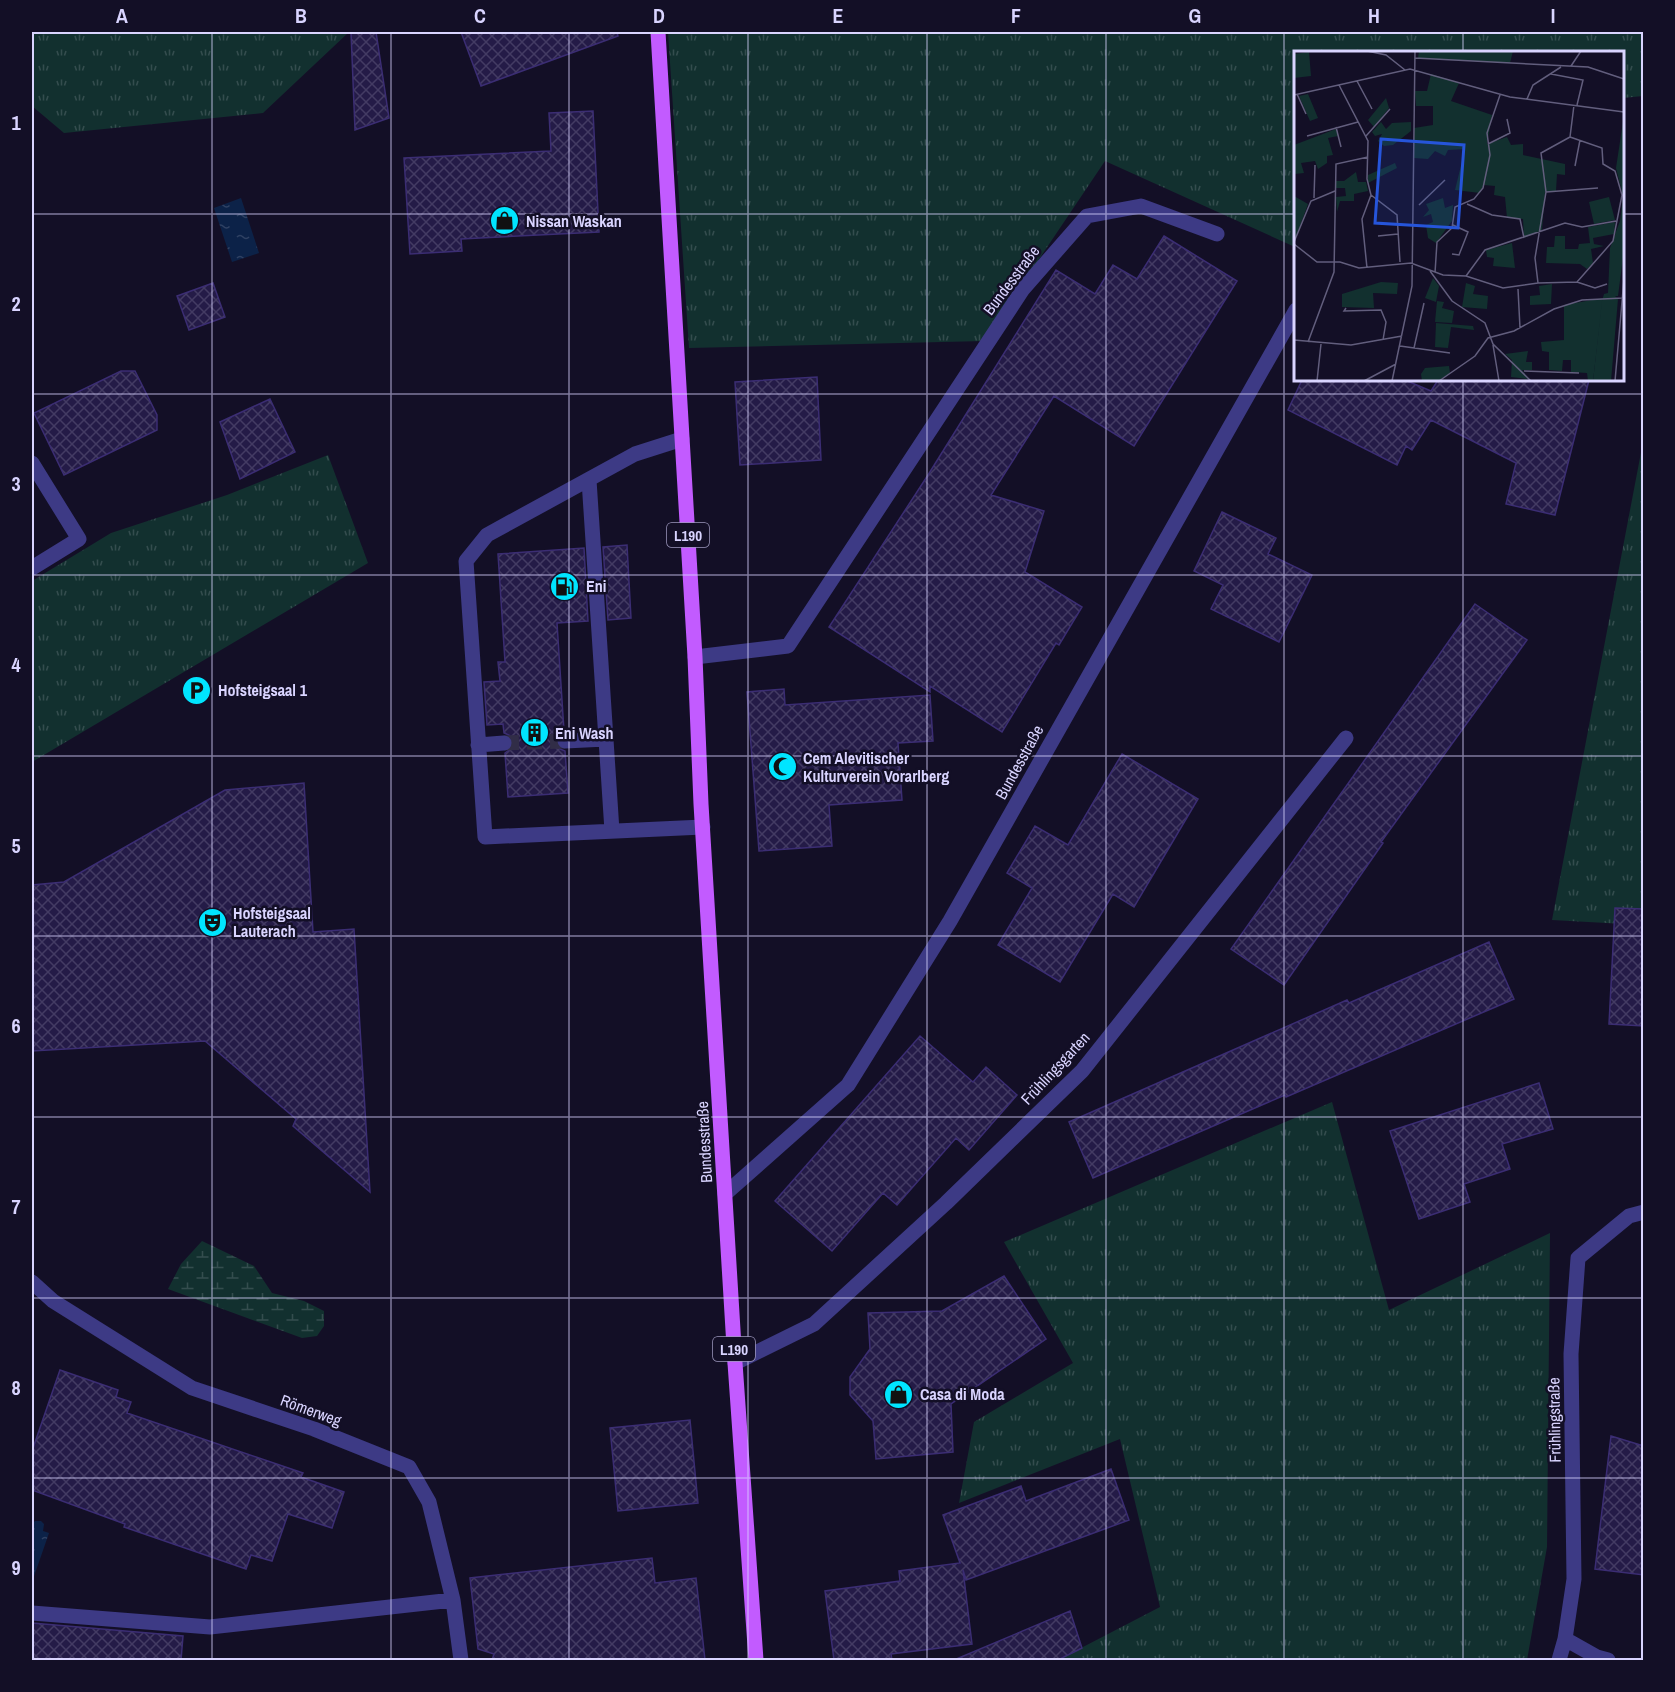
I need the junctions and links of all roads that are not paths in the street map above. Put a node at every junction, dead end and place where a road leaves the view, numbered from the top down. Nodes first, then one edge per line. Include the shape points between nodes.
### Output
1 (658, 32) edge
2 (1217, 234) dead end
3 (1294, 314) edge
4 (682, 439) junction
5 (32, 463) edge
6 (590, 480) junction
7 (32, 568) edge
8 (695, 657) junction
9 (1346, 738) dead end
10 (606, 739) junction
11 (564, 741) tunnel mouth
12 (504, 743) tunnel mouth
13 (477, 745) junction
14 (703, 827) junction
15 (612, 831) junction
16 (725, 1194) junction
17 (1644, 1212) edge
18 (32, 1282) edge
19 (735, 1363) junction
20 (453, 1600) junction
21 (32, 1613) edge
22 (1565, 1639) junction
23 (461, 1660) edge
24 (756, 1660) edge
25 (1558, 1660) edge
26 (1608, 1660) edge

1 - 4 main road, Bundesstraße / L190
2 - 8 street, Bundesstraße via 1141,206 1087,216 1023,289 788,646
3 - 16 street, Bundesstraße via 951,921 848,1085
4 - 6 street via 635,454
4 - 8 main road, Bundesstraße / L190
5 - 7 street via 79,539
6 - 10 street
6 - 13 street via 487,535 466,561
8 - 14 main road, Bundesstraße / L190
9 - 19 street, Frühlingsgarten via 1082,1071 814,1324
10 - 11 street
10 - 15 street
12 - 13 street
13 - 15 street via 485,837
14 - 15 street
14 - 16 main road, Bundesstraße / L190
16 - 19 main road, Bundesstraße / L190
17 - 22 street, Frühlingstraße via 1629,1216 1578,1258 1572,1354 1574,1579
18 - 20 street, Römerweg via 53,1301 192,1388 314,1429 409,1467 429,1502
19 - 24 main road, Bundesstraße / L190
20 - 21 street via 210,1627
20 - 23 street, Römerweg
22 - 25 street, Frühlingstraße
22 - 26 street

